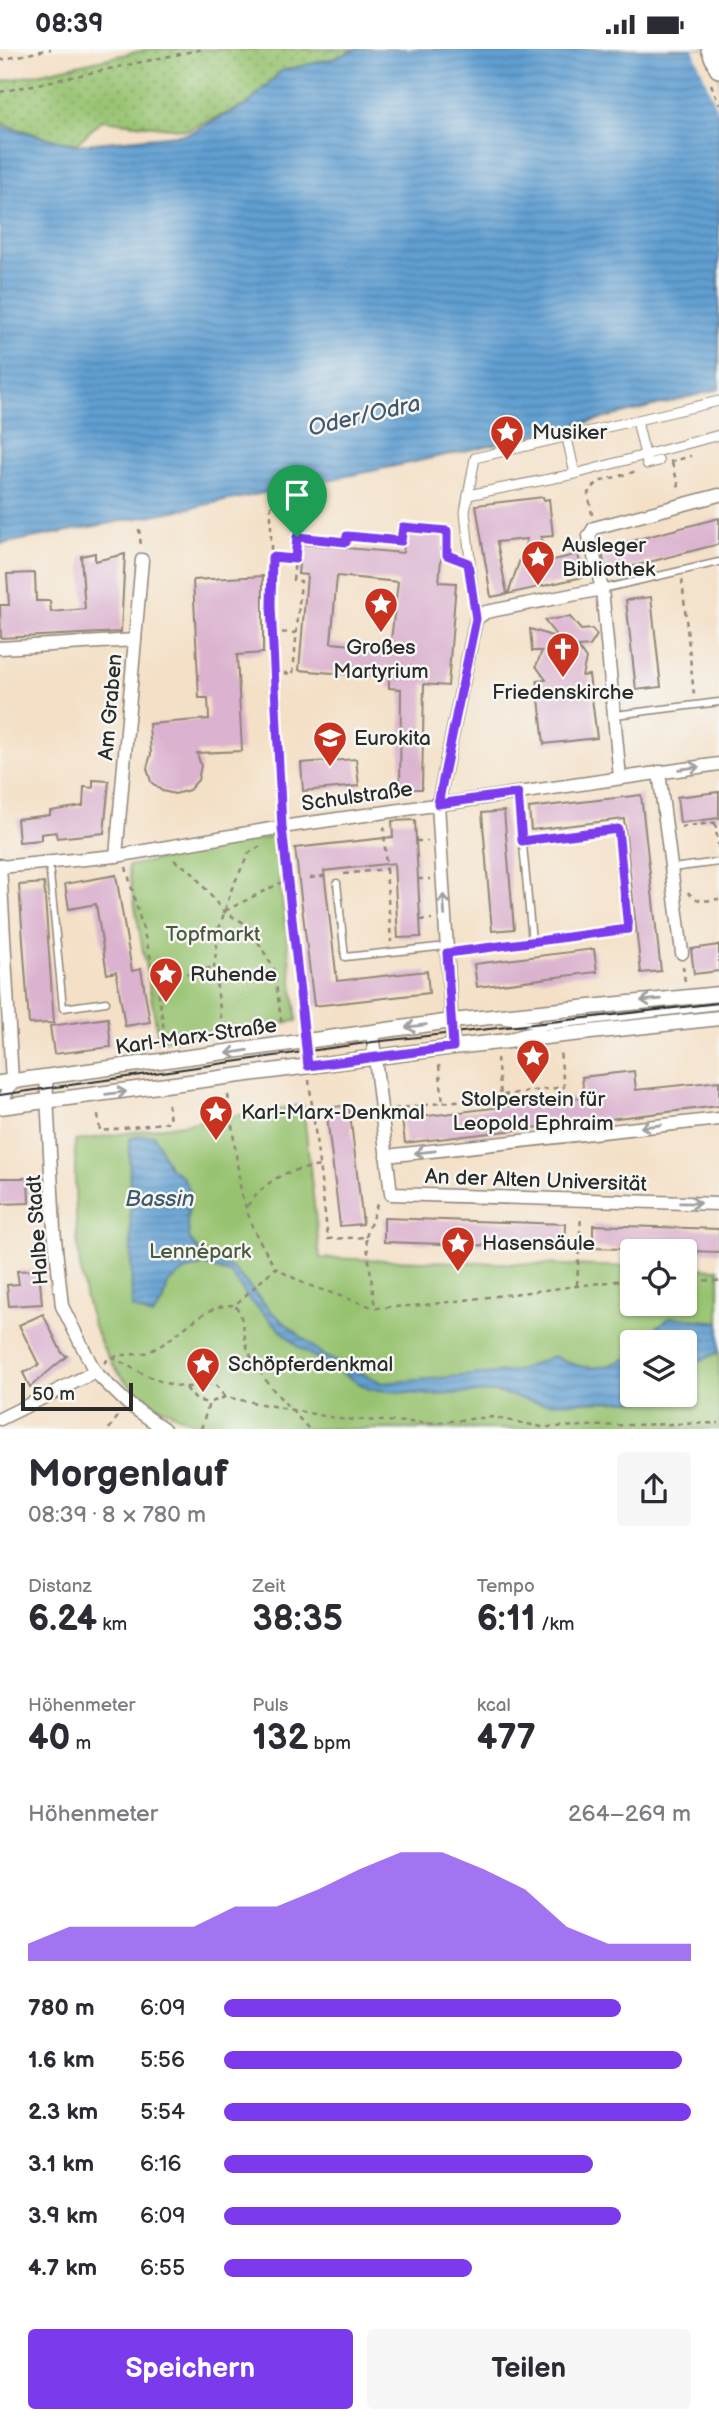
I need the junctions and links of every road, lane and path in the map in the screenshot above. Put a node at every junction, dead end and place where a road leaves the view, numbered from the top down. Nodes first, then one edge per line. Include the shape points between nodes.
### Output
1 (51, 49) edge
2 (204, 49) edge
3 (711, 49) edge
4 (0, 60) edge
5 (719, 68) edge
6 (0, 92) edge
7 (719, 401) edge
8 (637, 421) junction
9 (719, 435) edge
10 (567, 438) junction
11 (695, 455) dead end
12 (646, 457) junction
13 (671, 460) junction
14 (659, 463) joint
15 (647, 469) dead end
16 (575, 474) junction
17 (468, 495) junction
18 (719, 495) edge
19 (684, 504) junction
20 (271, 505) dead end
21 (594, 528) junction
22 (139, 529) dead end
23 (272, 557) junction
24 (295, 559) junction
25 (142, 560) joint
26 (719, 562) edge
27 (468, 563) junction
28 (681, 571) junction
29 (602, 589) junction
30 (476, 619) junction
31 (272, 632) junction
32 (297, 633) junction
33 (135, 640) junction
34 (0, 648) edge
35 (274, 673) junction
36 (719, 702) edge
37 (695, 705) junction
38 (615, 715) junction
39 (719, 764) edge
40 (659, 772) junction
41 (620, 778) junction
42 (518, 793) junction
43 (438, 804) junction
44 (383, 819) dead end
45 (717, 822) edge
46 (679, 827) dead end
47 (282, 830) junction
48 (430, 831) dead end
49 (416, 841) dead end
50 (522, 841) junction
51 (156, 848) junction
52 (719, 854) edge
53 (119, 855) junction
54 (719, 862) edge
55 (49, 863) junction
56 (0, 866) edge
57 (672, 868) junction
58 (386, 869) junction
59 (310, 878) dead end
60 (299, 879) dead end
61 (433, 879) dead end
62 (286, 880) junction
63 (418, 880) dead end
64 (337, 883) dead end
65 (687, 890) dead end
66 (719, 899) edge
67 (224, 912) junction
68 (420, 920) dead end
69 (532, 941) junction
70 (444, 949) junction
71 (391, 952) junction
72 (682, 953) dead end
73 (214, 967) junction
74 (157, 981) junction
75 (719, 994) edge
76 (106, 1002) dead end
77 (719, 1006) edge
78 (484, 1017) junction
79 (719, 1018) edge
80 (452, 1021) junction
81 (547, 1026) junction
82 (282, 1027) dead end
83 (372, 1032) junction
84 (224, 1038) dead end
85 (304, 1042) junction
86 (487, 1043) junction
87 (166, 1045) dead end
88 (453, 1047) junction
89 (560, 1051) dead end
90 (374, 1058) junction
91 (497, 1058) dead end
92 (439, 1065) dead end
93 (308, 1066) junction
94 (46, 1077) junction
95 (6, 1082) edge
96 (228, 1095) dead end
97 (501, 1095) junction
98 (48, 1102) junction
99 (443, 1103) junction
100 (168, 1104) dead end
101 (0, 1107) edge
102 (380, 1111) junction
103 (98, 1115) dead end
104 (719, 1119) edge
105 (386, 1156) junction
106 (320, 1166) junction
107 (582, 1201) junction
108 (719, 1204) edge
109 (245, 1207) junction
110 (275, 1268) junction
111 (620, 1280) edge
112 (697, 1280) edge
113 (719, 1281) edge
114 (577, 1285) junction
115 (235, 1305) junction
116 (375, 1308) junction
117 (111, 1356) junction
118 (94, 1372) junction
119 (186, 1388) junction
120 (225, 1397) junction
121 (127, 1403) junction
122 (209, 1403) junction
123 (293, 1412) junction
124 (0, 1419) edge
125 (719, 1423) edge
126 (109, 1429) edge
127 (164, 1429) edge
128 (201, 1429) edge
129 (309, 1429) edge

1 - 4 path
2 - 6 path
3 - 5 main road
7 - 8 street
8 - 10 street
8 - 12 street
9 - 12 street
10 - 16 street
10 - 17 street via 475,458
11 - 13 path
12 - 14 street via 648,464
12 - 16 street
13 - 14 path
13 - 19 path
15 - 21 path via 598,482 588,493
16 - 17 street
17 - 27 street
18 - 19 street
19 - 21 street
20 - 23 path
21 - 29 street via 589,536
22 - 25 path
23 - 24 path
23 - 31 path
24 - 27 path via 297,537 401,541 403,527 447,531 447,555
24 - 32 path via 293,580 301,581
25 - 33 street, Am Graben
26 - 28 lane
27 - 30 street
28 - 29 lane
28 - 37 path
29 - 30 street via 486,612
29 - 38 street
30 - 43 street
31 - 32 path
31 - 35 path
32 - 35 path via 293,674
33 - 34 street
33 - 53 street, Am Graben
35 - 47 path
36 - 37 lane
37 - 38 lane
38 - 41 street
40 -> 39 street, Schulstraße
40 - 41 street, Schulstraße
40 - 57 street
41 - 42 street, Schulstraße
42 - 43 street, Schulstraße
42 - 50 lane
43 - 47 street, Schulstraße
70 -> 43 street
44 - 58 path
45 - 46 path
45 - 52 path
47 - 51 street, Schulstraße
47 - 62 path
47 - 67 path via 249,853
48 - 49 path via 431,841
50 - 69 lane
50 - 69 lane via 618,829 628,929
51 - 53 street, Schulstraße
51 - 67 path via 191,871
53 - 55 street, Schulstraße
53 - 74 path
54 - 57 lane
55 - 56 street, Schulstraße
55 - 76 lane via 64,1008
56 - 95 street
57 - 72 street
58 - 59 path
58 - 71 path
60 - 62 path
61 - 63 path
62 - 67 path
62 - 85 path
64 - 71 lane via 345,957
65 - 66 path via 702,902
67 - 73 path
67 - 82 path via 248,925 274,969
68 - 70 path via 435,919
69 - 70 lane
70 - 71 lane
70 - 80 street
73 - 74 path
73 - 84 path
74 - 87 path
75 -> 78 street, Karl-Marx-Straße
77 - 81 lane
78 - 80 street, Karl-Marx-Straße
78 - 81 lane
79 - 86 street
80 -> 83 street, Karl-Marx-Straße
80 - 88 street
81 - 86 lane
83 - 85 street, Karl-Marx-Straße
83 - 90 street, An der Alten Universität
85 -> 94 street, Karl-Marx-Straße
86 - 88 street
88 - 90 street
89 - 97 path via 564,1087
90 - 93 street
90 - 102 street, An der Alten Universität
91 - 97 path
92 - 99 path
98 -> 93 street
93 - 106 path
94 - 95 street, Karl-Marx-Straße
94 - 98 street, Halbe Stadt
95 - 101 street
96 - 109 path
97 - 99 path
98 - 101 street
98 - 118 street, Halbe Stadt via 62,1306
99 - 102 path
100 - 103 path via 170,1122 100,1131
102 - 105 street, An der Alten Universität
104 -> 105 street, An der Alten Universität
105 - 107 street, An der Alten Universität via 391,1194
106 - 109 path via 287,1171 266,1183
106 - 116 path via 328,1239 366,1237
107 -> 108 street, An der Alten Universität
107 - 114 path
109 - 110 path
110 - 115 path
110 - 116 path via 305,1284
111 - 114 path
112 - 113 path
114 - 116 path
115 - 117 path via 220,1304 149,1352
115 - 123 path via 245,1322 247,1349
117 - 118 path
117 - 119 path via 144,1375
118 - 121 street, Halbe Stadt
118 - 124 street
119 - 120 path via 201,1382 216,1385
119 - 122 path via 196,1400
120 - 122 path
120 - 123 path
121 - 126 path
121 - 127 street, Halbe Stadt
122 - 128 path
123 - 125 path via 430,1423 492,1417 542,1427
123 - 129 path

